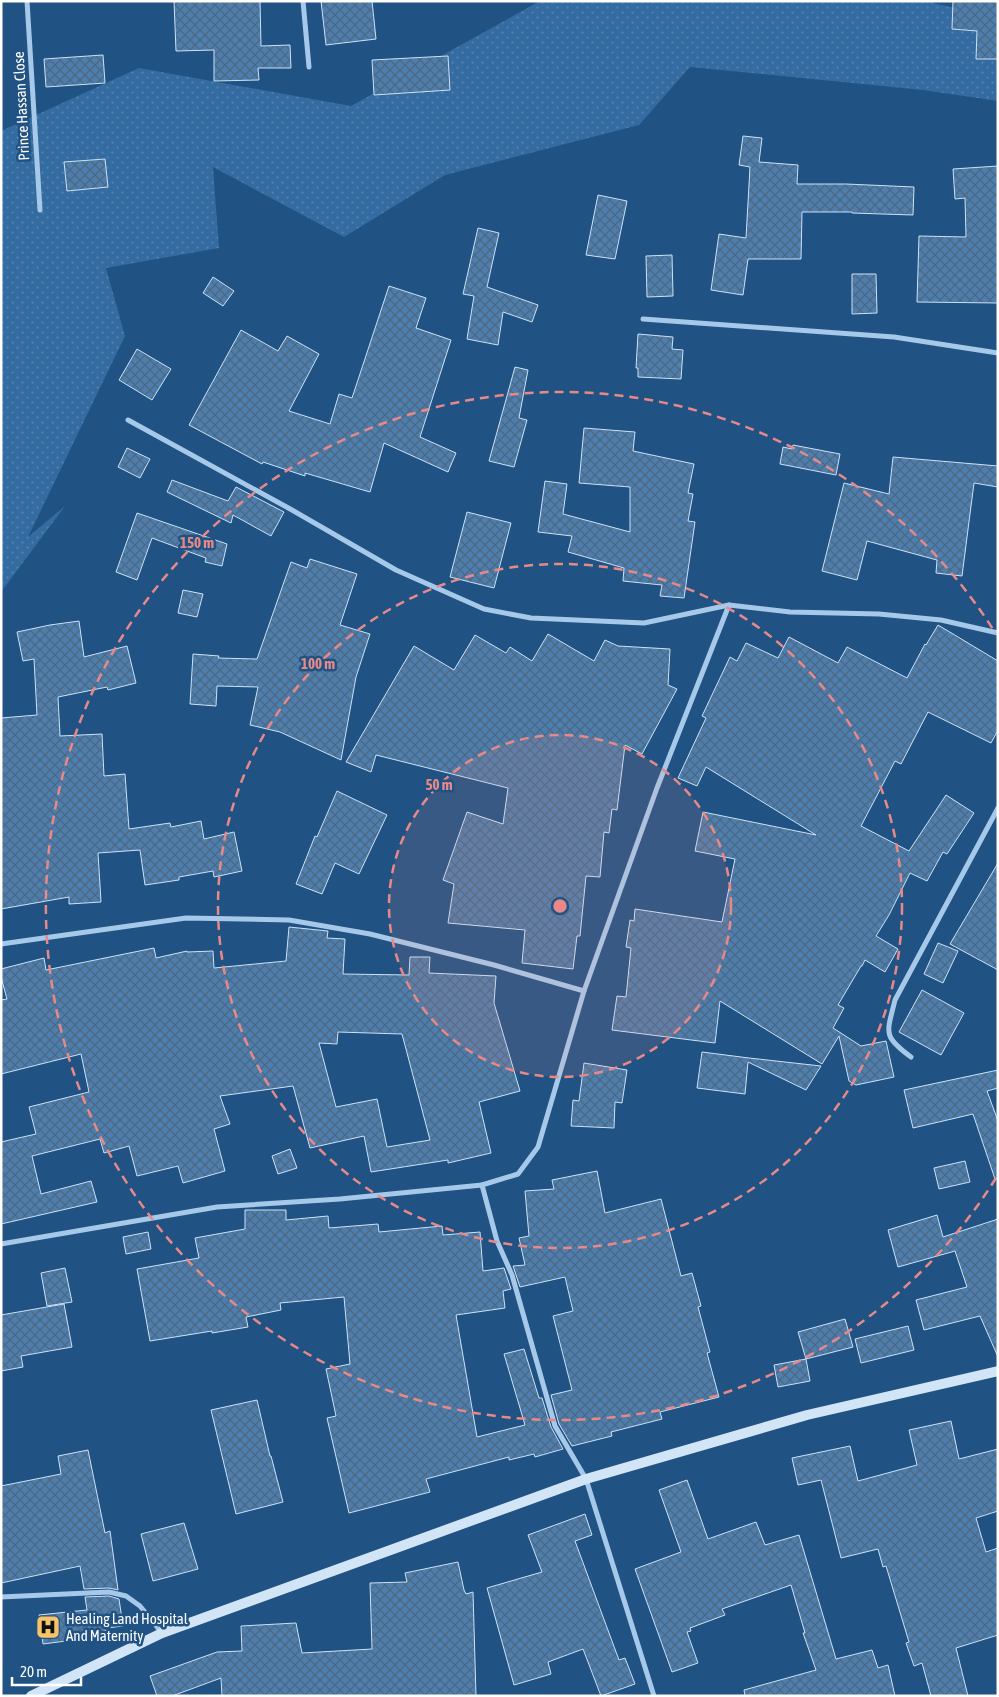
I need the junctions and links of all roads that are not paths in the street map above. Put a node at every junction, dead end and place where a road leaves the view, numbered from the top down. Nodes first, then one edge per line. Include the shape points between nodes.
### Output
1 (27, 1) edge
2 (303, 1) edge
3 (309, 67) dead end
4 (40, 210) dead end
5 (643, 319) dead end
6 (998, 354) edge
7 (128, 420) dead end
8 (729, 605) junction
9 (998, 633) edge
10 (998, 808) edge
11 (1, 944) edge
12 (584, 991) junction
13 (911, 1057) dead end
14 (482, 1185) junction
15 (1, 1244) edge
16 (998, 1370) edge
17 (586, 1478) junction
18 (1, 1597) edge
19 (162, 1633) junction
20 (31, 1696) edge
21 (654, 1696) edge

1 - 4 street, Prince Hassan Close
2 - 3 street
5 - 6 street via 894,337
7 - 8 street via 396,570 484,609 531,618 644,623
8 - 9 street via 790,612 879,614 941,620
8 - 12 street via 657,788
10 - 13 street via 896,1000 888,1029 894,1044
11 - 12 street via 186,918 289,920 370,934
12 - 14 street via 538,1147 518,1174
14 - 15 street via 217,1207
14 - 17 street via 497,1241 512,1275 555,1426
16 - 17 street via 807,1414
17 - 19 street
17 - 21 street
18 - 19 street via 109,1592 126,1596 140,1606
19 - 20 street

